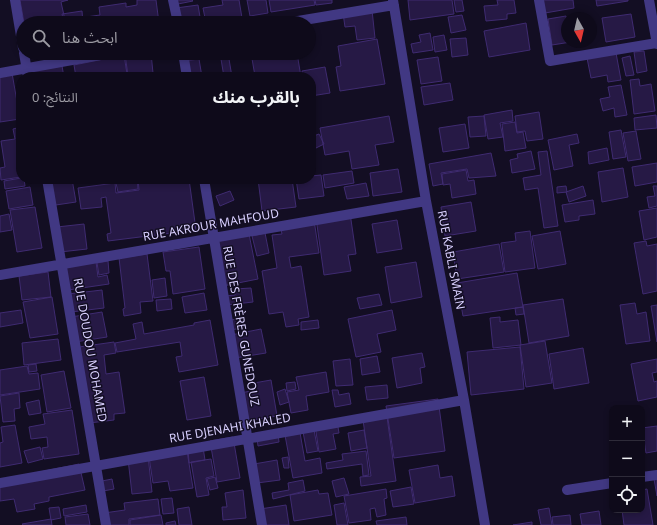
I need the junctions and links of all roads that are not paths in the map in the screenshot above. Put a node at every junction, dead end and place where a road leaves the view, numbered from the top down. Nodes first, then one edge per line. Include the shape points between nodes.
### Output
1 (15, 0) edge
2 (173, 0) edge
3 (539, 0) edge
4 (649, 0) edge
5 (393, 3) edge
6 (18, 16) edge
7 (176, 16) edge
8 (316, 17) edge
9 (657, 43) edge
10 (25, 60) edge
11 (82, 60) edge
12 (184, 60) edge
13 (27, 72) edge
14 (31, 72) edge
15 (186, 72) edge
16 (0, 73) edge
17 (16, 73) edge
18 (47, 184) edge
19 (205, 184) edge
20 (426, 201) junction
21 (213, 238) junction
22 (62, 265) junction
23 (0, 275) edge
24 (464, 400) junction
25 (248, 438) junction
26 (96, 464) junction
27 (657, 475) edge
28 (645, 477) edge
29 (0, 482) edge
30 (609, 483) edge
31 (567, 490) dead end
32 (106, 525) edge
33 (262, 525) edge
34 (485, 525) edge

1 - 6 street
2 - 7 street
3 - 9 street via 550,61
4 - 9 street
5 - 8 street
5 - 20 street, RUE KABLI SMAIN
10 - 13 street
11 - 14 street
12 - 15 street
16 - 17 street
18 - 22 street, RUE DOUDOU MOHAMED
19 - 21 street, RUE DES FRÈRES GUNEDOUZ
20 - 21 street, RUE AKROUR MAHFOUD
20 - 24 street, RUE KABLI SMAIN
21 - 22 street, RUE AKROUR MAHFOUD
21 - 25 street, RUE DES FRÈRES GUNEDOUZ
22 - 23 street, RUE AKROUR MAHFOUD
22 - 26 street, RUE DOUDOU MOHAMED
24 - 25 street, RUE DJENAHI KHALED
24 - 34 street, RUE KABLI SMAIN
25 - 26 street, RUE DJENAHI KHALED
25 - 33 street, RUE DES FRÈRES GUNEDOUZ
26 - 29 street, RUE DJENAHI KHALED
26 - 32 street, RUE DOUDOU MOHAMED
27 - 28 street
30 - 31 street

